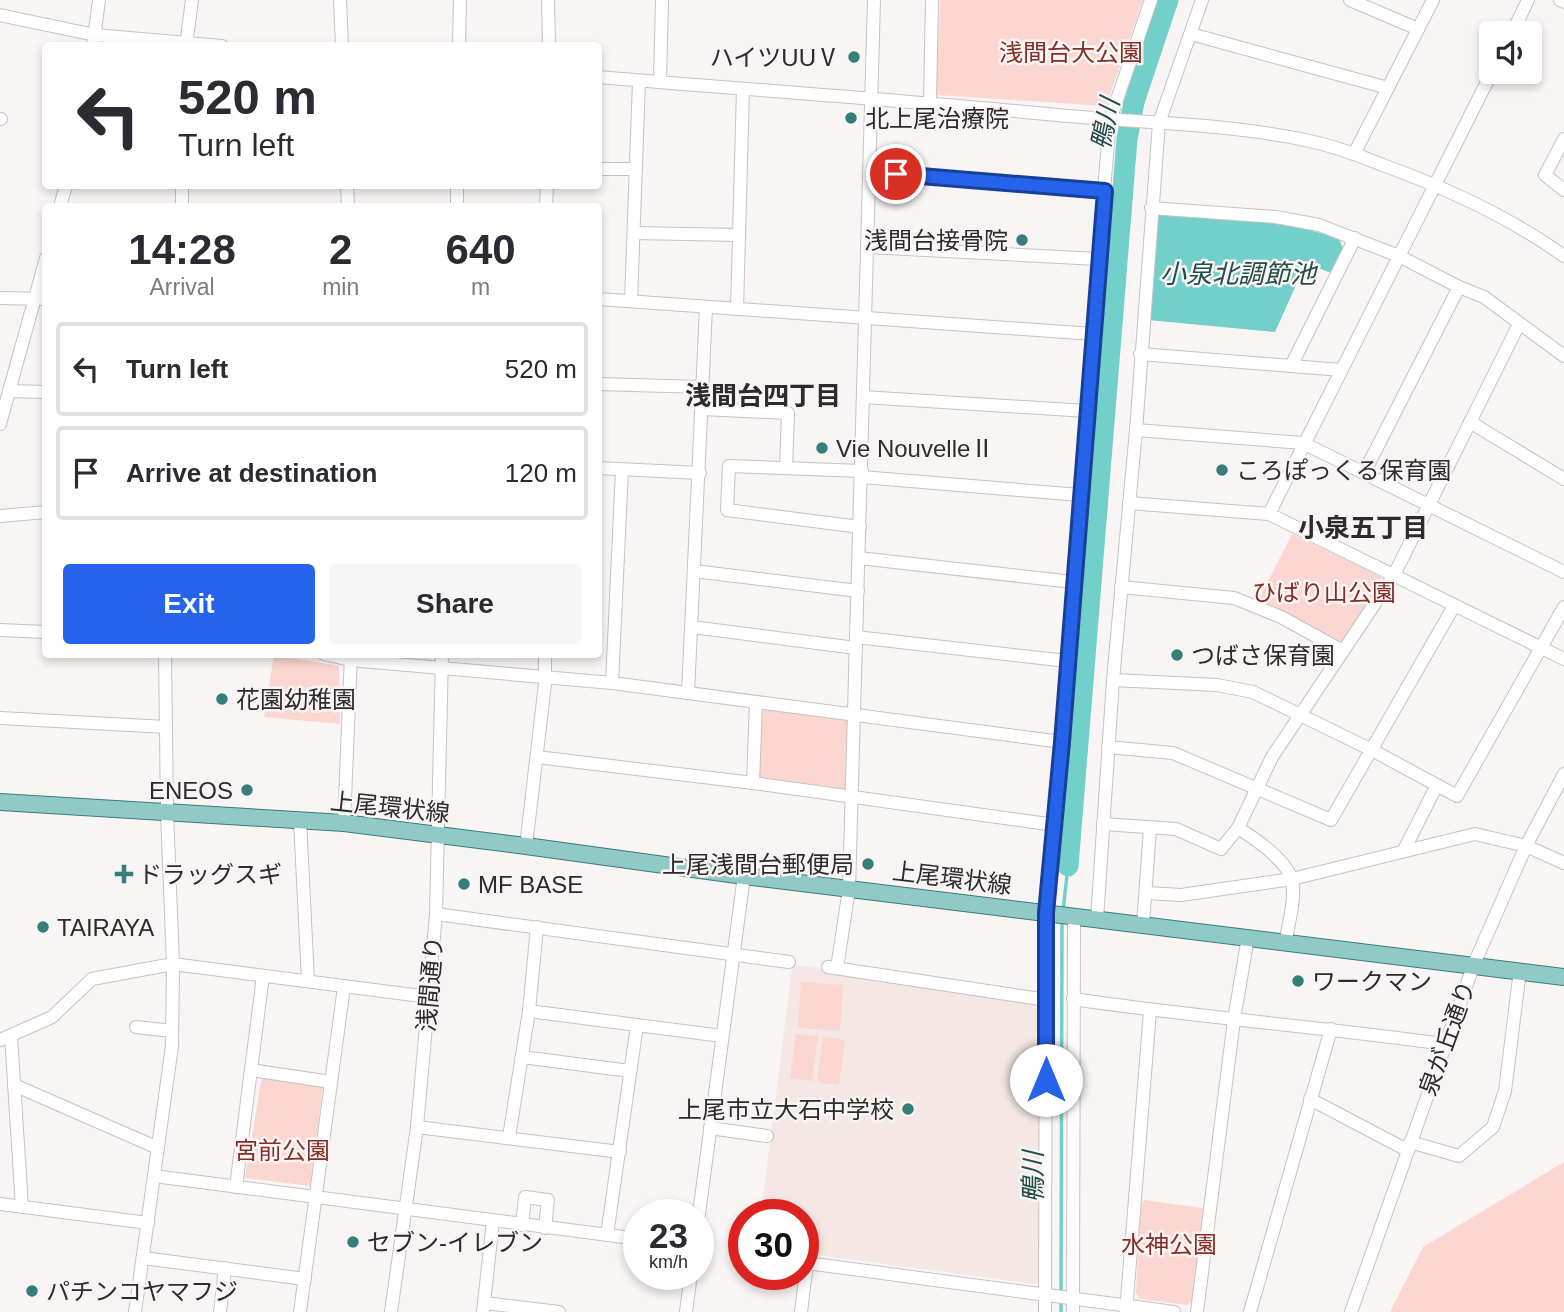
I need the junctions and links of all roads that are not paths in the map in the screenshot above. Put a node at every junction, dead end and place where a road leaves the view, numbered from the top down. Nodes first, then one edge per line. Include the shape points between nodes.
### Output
1 (99, 0) edge
2 (192, 0) edge
3 (340, 0) edge
4 (460, 0) edge
5 (548, 0) edge
6 (662, 0) edge
7 (874, 0) edge
8 (932, 0) edge
9 (1151, 0) edge
10 (1202, 0) edge
11 (1350, 0) edge
12 (1433, 0) edge
13 (1528, 0) edge
14 (0, 15) edge
15 (1517, 21) edge
16 (1418, 29) junction
17 (1191, 34) junction
18 (94, 40) edge
19 (140, 42) edge
20 (186, 42) edge
21 (342, 42) edge
22 (459, 42) edge
23 (549, 42) edge
24 (602, 78) edge
25 (639, 81) junction
26 (660, 82) junction
27 (1486, 84) edge
28 (1388, 88) junction
29 (743, 89) junction
30 (872, 99) junction
31 (930, 103) junction
32 (1110, 120) junction
33 (1159, 123) junction
34 (1564, 139) edge
35 (1354, 154) junction
36 (602, 169) edge
37 (636, 169) junction
38 (870, 172) junction
39 (1435, 186) junction
40 (1564, 190) edge
41 (1105, 191) junction
42 (1152, 208) junction
43 (634, 233) junction
44 (739, 235) junction
45 (1355, 238) junction
46 (868, 247) junction
47 (1399, 256) junction
48 (1564, 256) edge
49 (1098, 259) junction
50 (1459, 287) junction
51 (0, 298) edge
52 (40, 299) edge
53 (602, 299) edge
54 (631, 301) junction
55 (706, 308) junction
56 (737, 309) junction
57 (865, 319) junction
58 (1519, 324) junction
59 (1093, 334) junction
60 (1140, 354) junction
61 (1564, 356) edge
62 (1291, 366) junction
63 (1341, 370) junction
64 (602, 384) edge
65 (703, 387) junction
66 (9, 391) junction
67 (42, 392) edge
68 (863, 397) junction
69 (702, 409) junction
70 (1087, 411) junction
71 (1470, 422) junction
72 (0, 424) edge
73 (1136, 430) junction
74 (1303, 443) junction
75 (602, 468) edge
76 (786, 468) junction
77 (622, 470) junction
78 (700, 472) junction
79 (1364, 473) junction
80 (862, 474) junction
81 (1564, 479) edge
82 (1080, 495) junction
83 (1129, 503) junction
84 (1428, 505) junction
85 (42, 512) edge
86 (1269, 514) junction
87 (0, 516) edge
88 (860, 527) junction
89 (859, 558) junction
90 (694, 571) junction
91 (1564, 572) edge
92 (1394, 575) junction
93 (1073, 582) junction
94 (1121, 587) junction
95 (858, 591) junction
96 (1454, 606) junction
97 (1564, 607) edge
98 (692, 627) junction
99 (0, 630) edge
100 (42, 632) edge
101 (856, 643) junction
102 (1541, 649) junction
103 (1343, 651) junction
104 (164, 658) edge
105 (350, 658) edge
106 (373, 658) edge
107 (545, 658) edge
108 (1564, 659) edge
109 (442, 661) edge
110 (1067, 661) junction
111 (546, 676) junction
112 (1113, 680) junction
113 (612, 683) junction
114 (688, 693) junction
115 (756, 702) junction
116 (853, 715) junction
117 (1300, 715) junction
118 (0, 718) edge
119 (166, 727) junction
120 (1062, 742) junction
121 (1108, 747) junction
122 (1372, 750) junction
123 (537, 757) junction
124 (1564, 774) edge
125 (753, 783) junction
126 (1437, 785) junction
127 (1257, 787) junction
128 (1560, 791) edge
129 (850, 798) junction
130 (0, 802) edge
131 (167, 812) junction
132 (300, 820) junction
133 (344, 823) junction
134 (1103, 824) junction
135 (1055, 825) junction
136 (1238, 828) junction
137 (1150, 829) junction
138 (439, 835) junction
139 (526, 846) junction
140 (1526, 846) junction
141 (1404, 850) junction
142 (1564, 863) edge
143 (744, 876) junction
144 (1292, 879) junction
145 (849, 889) junction
146 (1146, 893) junction
147 (1046, 913) junction
148 (436, 914) junction
149 (1074, 916) junction
150 (1097, 919) junction
151 (1143, 924) junction
152 (537, 927) junction
153 (1248, 937) junction
154 (1286, 941) junction
155 (733, 954) junction
156 (789, 962) dead end
157 (173, 964) junction
158 (1474, 964) junction
159 (1520, 970) junction
160 (263, 976) junction
161 (1564, 976) edge
162 (308, 981) junction
163 (344, 987) junction
164 (429, 997) junction
165 (1073, 999) junction
166 (1047, 1000) junction
167 (1150, 1010) junction
168 (528, 1011) junction
169 (1234, 1020) junction
170 (638, 1025) junction
171 (136, 1027) dead end
172 (1331, 1028) junction
173 (172, 1031) junction
174 (722, 1036) junction
175 (6, 1038) edge
176 (1444, 1044) junction
177 (522, 1057) junction
178 (251, 1070) junction
179 (630, 1072) junction
180 (331, 1082) junction
181 (14, 1085) junction
182 (1310, 1099) junction
183 (417, 1127) junction
184 (710, 1128) junction
185 (767, 1136) dead end
186 (509, 1137) junction
187 (1408, 1146) junction
188 (158, 1148) junction
189 (620, 1152) junction
190 (154, 1176) junction
191 (236, 1187) junction
192 (316, 1197) junction
193 (701, 1199) edge
194 (0, 1204) edge
195 (22, 1207) junction
196 (406, 1209) junction
197 (493, 1221) junction
198 (148, 1223) junction
199 (522, 1225) junction
200 (545, 1228) junction
201 (607, 1234) junction
202 (623, 1236) edge
203 (143, 1258) junction
204 (225, 1268) junction
205 (305, 1279) junction
206 (689, 1290) edge
207 (1045, 1295) junction
208 (1073, 1298) junction
209 (484, 1307) edge
210 (1127, 1309) edge
211 (135, 1312) edge
212 (220, 1312) edge
213 (300, 1312) edge
214 (391, 1312) edge
215 (559, 1312) edge
216 (686, 1312) edge
217 (800, 1312) edge
218 (1045, 1312) edge
219 (1073, 1312) edge
220 (1174, 1312) edge
221 (1197, 1312) edge
222 (1250, 1312) edge
223 (1351, 1312) edge

1 - 18 street
2 - 20 street
3 - 21 street
4 - 22 street
5 - 23 street
6 - 26 street
7 - 30 street
8 - 31 street
9 - 32 street
10 - 17 street
11 - 16 street
12 - 16 street
13 - 15 street
14 - 18 street
16 - 28 street
17 - 28 street
17 - 33 street
18 - 19 street
24 - 25 street
25 - 26 street
25 - 37 street
26 - 29 street
27 - 39 street
28 - 35 street
29 - 30 street
29 - 44 street
30 - 31 street
30 - 38 street
31 - 32 street
32 - 33 street
32 - 41 street
33 - 35 street via 1306,140
33 - 42 street
34 - 40 street via 1545,176
35 - 39 street
36 - 37 street
37 - 43 street
38 - 41 street
38 - 46 street
39 - 47 street
39 - 48 street via 1477,204
41 - 49 street
42 - 45 street via 1276,217
42 - 60 street
43 - 44 street
43 - 54 street
44 - 56 street
45 - 47 street
45 - 62 street
46 - 49 street
46 - 57 street
47 - 50 street
47 - 63 street
49 - 59 street
50 - 58 street via 1483,297
50 - 79 street
51 - 52 street
52 - 66 street
53 - 54 street
54 - 55 street
55 - 56 street
55 - 65 street
56 - 57 street
57 - 59 street
57 - 68 street
58 - 61 street
58 - 71 street
59 - 70 street
60 - 62 street
60 - 73 street
62 - 63 street
63 - 74 street
64 - 65 street
65 - 69 street
66 - 67 street
66 - 72 street
68 - 70 street
68 - 80 street
69 - 76 street via 788,413
69 - 78 street
70 - 82 street
71 - 81 street
71 - 84 street
73 - 74 street
73 - 83 street
74 - 79 street
74 - 86 street
75 - 77 street
76 - 80 street
76 - 88 street via 729,466 727,510
77 - 78 street
77 - 113 street
78 - 90 street
79 - 84 street
80 - 82 street
80 - 88 street
82 - 93 street
83 - 86 street
83 - 94 street
84 - 91 street
84 - 92 street
85 - 87 street
86 - 92 street
88 - 89 street
89 - 93 street
89 - 95 street
90 - 95 street
90 - 98 street
92 - 96 street
92 - 103 street
93 - 110 street
94 - 103 street via 1234,598
94 - 112 street
95 - 101 street
96 - 102 street
96 - 122 street
97 - 102 street
98 - 101 street
98 - 114 street
99 - 100 street
101 - 110 street
101 - 116 street
102 - 108 street
102 - 126 street via 1457,796
103 - 117 street
104 - 119 street
105 - 133 street
106 - 109 street
107 - 111 street
109 - 111 street
109 - 138 street, 浅間通り
110 - 120 street
111 - 113 street
111 - 123 street
112 - 117 street via 1217,685 1252,692
112 - 121 street
113 - 114 street
114 - 115 street
115 - 116 street
115 - 125 street
116 - 120 street
116 - 129 street
117 - 122 street
117 - 127 street
118 - 119 street
119 - 131 street
120 - 135 street
121 - 127 street via 1172,753
121 - 134 street
122 - 126 street
122 - 127 street via 1331,820
123 - 125 street
123 - 139 street
124 - 128 street, 泉が丘通り
125 - 129 street
126 - 141 street
127 - 136 street
128 - 140 street, 泉が丘通り
129 - 135 street
129 - 145 street
130 - 131 main road, 上尾環状線
131 - 132 main road, 上尾環状線
131 - 157 street
132 - 133 main road, 上尾環状線
132 - 162 street
133 - 138 main road, 上尾環状線
134 - 137 street
134 - 150 street
135 - 147 street
136 - 137 street via 1220,849 1175,829
136 - 144 street via 1270,849
137 - 146 street
138 - 139 main road, 上尾環状線
138 - 148 street, 浅間通り
139 - 143 main road, 上尾環状線
140 - 141 street via 1475,834
140 - 142 street
140 - 158 street, 泉が丘通り
141 - 144 street
143 - 145 main road, 上尾環状線
143 - 155 street
144 - 146 street via 1181,895
144 - 154 street
145 - 147 main road, 上尾環状線
145 - 166 street via 833,967
146 - 151 street
147 - 149 main road, 上尾環状線
147 - 166 street
148 - 152 street
148 - 164 street, 浅間通り
149 - 150 main road, 上尾環状線
149 - 165 street
150 - 151 main road, 上尾環状線
151 - 153 main road, 上尾環状線
152 - 155 street
152 - 168 street
153 - 154 main road, 上尾環状線
153 - 169 street
154 - 158 main road, 上尾環状線
155 - 156 street
155 - 174 street
157 - 160 street
157 - 173 street
157 - 175 street via 92,979 52,1017
158 - 159 main road, 上尾環状線
158 - 176 street, 泉が丘通り
159 - 161 main road, 上尾環状線
159 - 187 street via 1505,1091 1493,1127 1458,1156
160 - 162 street
160 - 178 street
162 - 163 street
163 - 164 street
163 - 180 street
164 - 183 street, 浅間通り
165 - 167 street
165 - 208 street
166 - 207 street
167 - 169 street
167 - 210 street
168 - 170 street
168 - 177 street
169 - 172 street
169 - 221 street
170 - 174 street
170 - 179 street
171 - 173 street
172 - 176 street
172 - 182 street
173 - 188 street
174 - 184 street
175 - 181 street
176 - 187 street, 泉が丘通り
177 - 179 street
177 - 186 street
178 - 180 street
178 - 191 street
179 - 189 street
180 - 192 street
181 - 188 street
181 - 195 street
182 - 187 street
182 - 222 street
183 - 186 street
183 - 196 street, 浅間通り
184 - 185 street
184 - 193 street
186 - 189 street
187 - 223 street, 泉が丘通り
188 - 190 street
189 - 201 street
190 - 191 street
190 - 198 street
191 - 192 street
192 - 196 street
192 - 205 street
194 - 195 street
195 - 198 street
196 - 197 street
196 - 214 street, 浅間通り
197 - 199 street
197 - 209 street
198 - 203 street
199 - 200 street
199 - 200 street via 525,1197 548,1200
200 - 201 street
201 - 202 street
203 - 204 street
203 - 211 street
204 - 205 street
204 - 212 street
205 - 213 street
206 - 216 street
207 - 208 street
207 - 217 street via 807,1263
207 - 218 street
208 - 210 street
208 - 219 street
209 - 215 street
210 - 220 street

